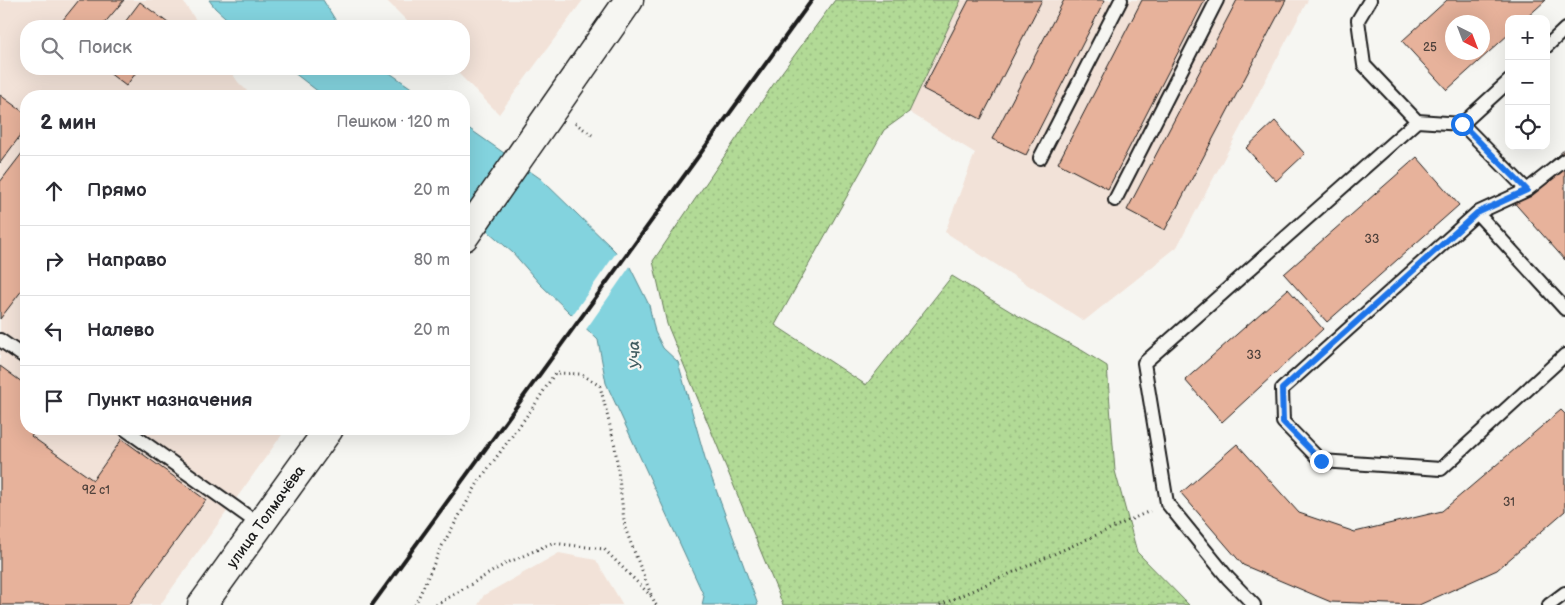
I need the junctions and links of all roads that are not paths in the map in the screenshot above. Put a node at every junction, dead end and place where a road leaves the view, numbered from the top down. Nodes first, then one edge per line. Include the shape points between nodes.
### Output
1 (1121, 0) edge
2 (1217, 0) edge
3 (1370, 0) edge
4 (626, 1) edge
5 (1565, 29) edge
6 (1550, 43) edge
7 (1505, 85) edge
8 (1417, 121) junction
9 (1462, 124) junction
10 (1040, 158) dead end
11 (1565, 160) edge
12 (1527, 190) junction
13 (1115, 200) dead end
14 (1477, 213) junction
15 (470, 228) edge
16 (1565, 309) edge
17 (0, 340) edge
18 (20, 354) edge
19 (1565, 356) edge
20 (133, 435) edge
21 (325, 435) edge
22 (260, 526) junction
23 (1565, 593) edge
24 (202, 605) edge
25 (1254, 605) edge
26 (1549, 605) edge

1 - 10 lane
2 - 13 lane
3 - 8 lane via 1358,20 1364,64
4 - 15 street
5 - 6 lane
7 - 9 lane
8 - 9 lane
8 - 25 lane via 1144,363 1167,503
9 - 12 lane
11 - 12 lane
12 - 14 lane
14 - 16 lane
14 - 19 lane via 1282,389 1283,422 1321,461 1441,469
17 - 18 lane
20 - 22 lane
21 - 22 street, улица Толмачёва
22 - 24 street, улица Толмачёва
23 - 26 lane

